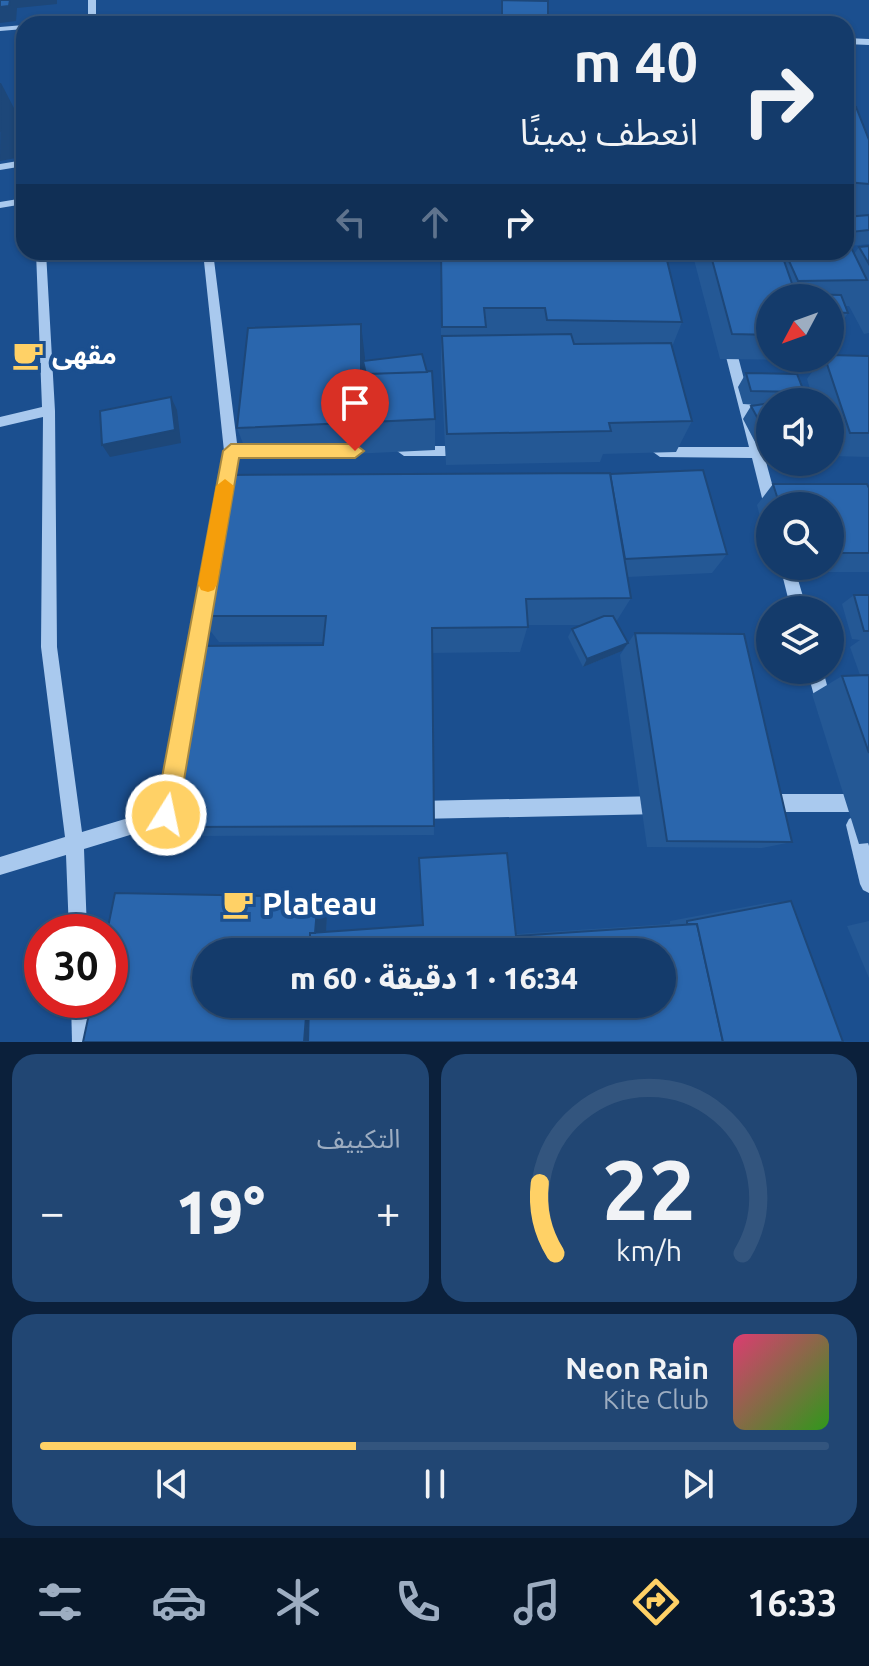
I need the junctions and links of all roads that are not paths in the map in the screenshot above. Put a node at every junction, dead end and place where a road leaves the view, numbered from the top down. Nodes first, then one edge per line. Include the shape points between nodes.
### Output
1 (41, 260) edge
2 (209, 260) edge
3 (724, 329) edge
4 (49, 411) junction
5 (0, 422) edge
6 (756, 427) edge
7 (231, 451) junction
8 (247, 451) edge
9 (391, 451) edge
10 (470, 451) edge
11 (646, 452) edge
12 (756, 452) edge
13 (221, 511) edge
14 (207, 587) edge
15 (819, 684) edge
16 (830, 729) dead end
17 (848, 795) junction
18 (746, 803) edge
19 (869, 803) edge
20 (683, 804) edge
21 (401, 810) edge
22 (213, 814) edge
23 (166, 815) junction
24 (75, 845) junction
25 (0, 866) edge
26 (869, 884) edge
27 (77, 914) edge
28 (81, 1018) edge
29 (82, 1042) edge

1 - 4 street
2 - 7 street
3 - 6 street
4 - 5 street
4 - 24 street via 49,647
7 - 8 street
7 - 13 street
9 - 10 street
11 - 12 street
14 - 23 street
15 - 16 street
17 - 18 street
17 - 19 street
17 - 26 street
20 - 21 street
22 - 23 street
23 - 24 street
24 - 25 street
24 - 27 street
28 - 29 street

